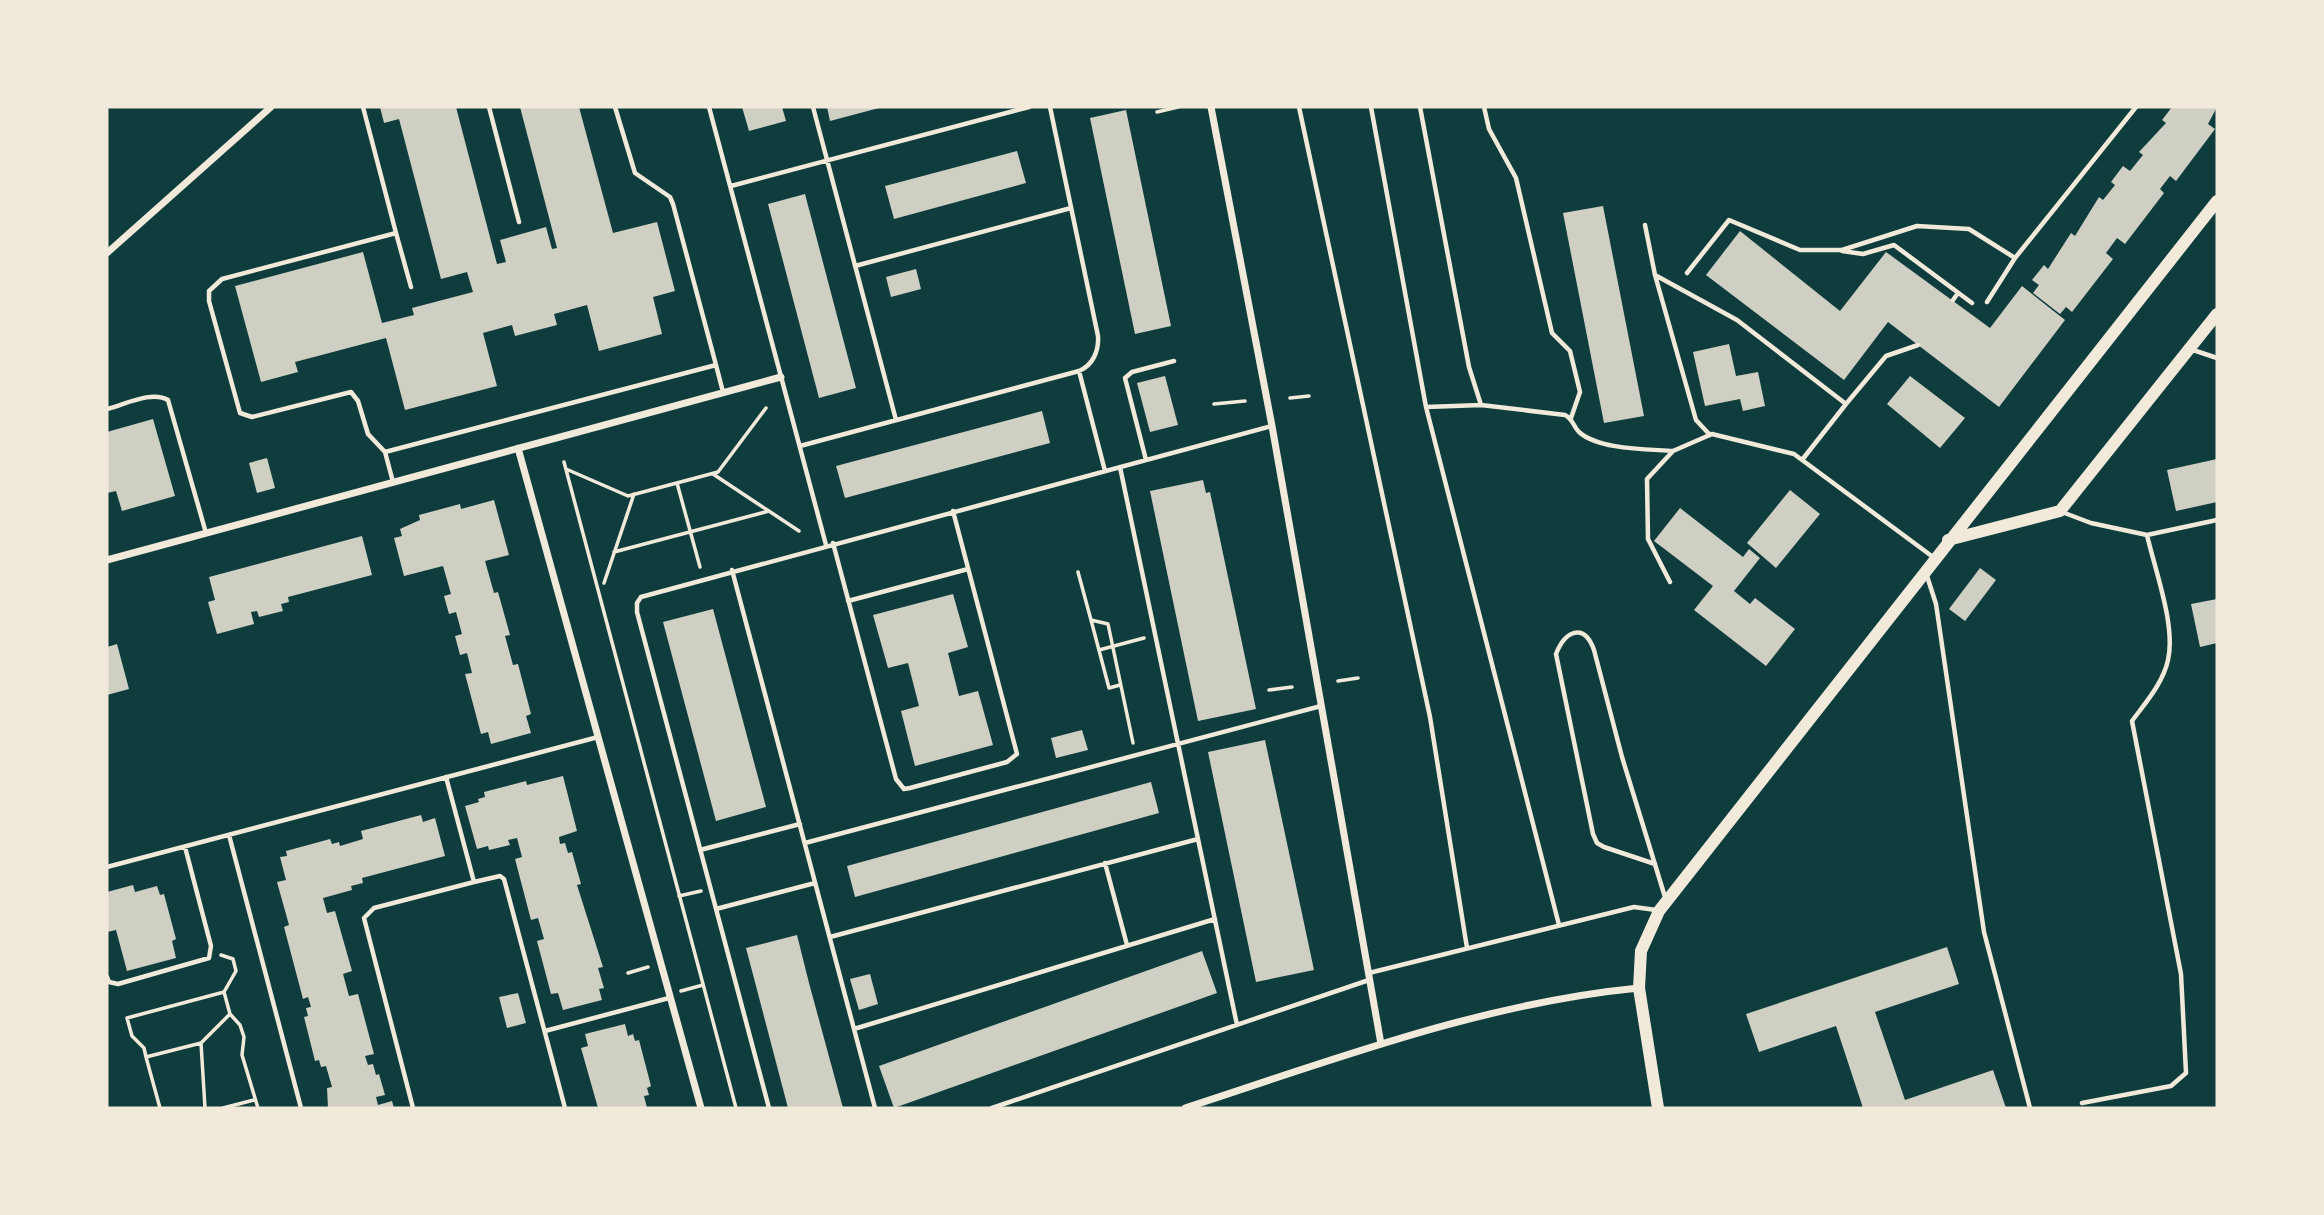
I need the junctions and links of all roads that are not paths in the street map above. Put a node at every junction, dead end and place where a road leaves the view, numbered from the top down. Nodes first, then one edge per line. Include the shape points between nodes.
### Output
1 (271, 107) edge
2 (363, 107) edge
3 (489, 107) edge
4 (615, 107) edge
5 (709, 107) edge
6 (813, 107) edge
7 (1029, 107) edge
8 (1050, 107) edge
9 (1211, 107) edge
10 (1299, 107) edge
11 (1371, 107) edge
12 (1420, 107) edge
13 (1484, 107) edge
14 (2136, 107) edge
15 (827, 161) junction
16 (731, 186) junction
17 (2217, 201) edge
18 (1071, 208) junction
19 (519, 222) dead end
20 (1646, 225) dead end
21 (396, 233) junction
22 (1842, 250) junction
23 (107, 253) edge
24 (2015, 258) junction
25 (855, 266) junction
26 (1687, 273) dead end
27 (1655, 275) junction
28 (411, 287) dead end
29 (1958, 292) junction
30 (1953, 300) dead end
31 (1987, 302) dead end
32 (1972, 303) dead end
33 (2217, 314) edge
34 (1917, 345) dead end
35 (2190, 349) junction
36 (2217, 358) edge
37 (1174, 361) dead end
38 (716, 365) junction
39 (1079, 372) junction
40 (781, 377) junction
41 (723, 393) junction
42 (1846, 404) junction
43 (1481, 405) junction
44 (1426, 407) junction
45 (107, 410) edge
46 (1571, 418) junction
47 (896, 420) junction
48 (1272, 426) junction
49 (1710, 435) junction
50 (800, 446) junction
51 (518, 448) junction
52 (1673, 451) junction
53 (385, 452) junction
54 (1146, 460) junction
55 (1802, 460) junction
56 (1120, 467) junction
57 (1105, 471) junction
58 (393, 482) junction
59 (953, 511) junction
60 (2060, 511) junction
61 (2217, 520) edge
62 (206, 533) junction
63 (2147, 535) junction
64 (1948, 540) junction
65 (833, 543) junction
66 (826, 545) junction
67 (1934, 558) junction
68 (107, 560) edge
69 (968, 569) junction
70 (1925, 569) junction
71 (732, 570) junction
72 (1670, 582) dead end
73 (848, 601) junction
74 (1321, 706) junction
75 (598, 737) junction
76 (1178, 744) junction
77 (446, 777) junction
78 (800, 824) junction
79 (229, 835) junction
80 (1198, 839) junction
81 (805, 844) junction
82 (185, 847) junction
83 (700, 850) junction
84 (1105, 863) junction
85 (1654, 863) junction
86 (107, 867) edge
87 (474, 882) junction
88 (816, 883) junction
89 (1663, 906) junction
90 (716, 909) junction
91 (1215, 919) junction
92 (1559, 925) junction
93 (830, 937) junction
94 (1127, 945) junction
95 (1467, 948) junction
96 (107, 977) edge
97 (1369, 977) junction
98 (1639, 988) junction
99 (670, 997) junction
100 (1237, 1025) junction
101 (854, 1029) junction
102 (545, 1031) junction
103 (1381, 1044) junction
104 (2082, 1103) dead end
105 (301, 1108) edge
106 (413, 1108) edge
107 (565, 1108) edge
108 (701, 1108) edge
109 (769, 1108) edge
110 (875, 1108) edge
111 (992, 1108) edge
112 (1185, 1108) edge
113 (1658, 1108) edge
114 (2030, 1108) edge

1 - 23 street
2 - 21 lane
3 - 19 lane
4 - 38 lane via 635,173 670,197 673,204
5 - 16 lane
6 - 15 lane
7 - 15 lane
8 - 18 lane
9 - 48 street
10 - 95 lane via 1430,717
11 - 44 lane
12 - 43 lane via 1442,235
13 - 46 lane via 1489,130 1516,178 1552,333 1570,351 1580,392
14 - 24 lane
15 - 16 lane
15 - 25 lane
16 - 40 lane
17 - 64 street
18 - 25 lane
18 - 39 lane via 1099,345 1091,362
20 - 27 lane
21 - 28 lane
21 - 53 lane via 222,279 209,291 240,413 252,417 351,392 356,395 368,434
22 - 24 lane via 1917,226 1969,229
22 - 26 lane via 1800,250 1729,220
22 - 29 lane via 1863,254 1894,245
24 - 31 lane
25 - 47 lane
27 - 42 lane via 1737,320
27 - 49 lane via 1696,421
29 - 30 lane
29 - 32 lane
33 - 35 street
34 - 42 lane via 1886,356
35 - 36 lane
35 - 60 street
37 - 54 lane via 1125,378
38 - 41 lane
38 - 53 lane
39 - 47 lane
39 - 57 lane
40 - 41 street
40 - 50 lane
41 - 51 street
42 - 55 lane
43 - 44 lane
43 - 46 lane
44 - 92 lane
45 - 62 lane via 153,397 168,400
46 - 52 lane via 1580,433 1614,447
47 - 50 lane
48 - 54 lane
48 - 74 street
49 - 52 lane
49 - 55 lane via 1794,454
50 - 66 lane
51 - 58 street
51 - 75 street
52 - 72 lane via 1647,479 1648,539
53 - 58 lane
54 - 56 lane
55 - 67 lane
56 - 57 lane
56 - 76 lane
57 - 59 lane
58 - 62 street
59 - 65 lane
59 - 69 lane
60 - 63 lane
60 - 64 street
61 - 63 lane
62 - 68 street
63 - 104 lane via 2170,635 2169,660 2160,682 2132,721 2181,974 2186,1073 2171,1086
64 - 67 street
65 - 66 lane
65 - 73 lane
66 - 71 lane
67 - 70 street
69 - 73 lane
69 - 73 lane via 1017,754 1007,762 922,785 904,789 898,785
70 - 89 street
70 - 114 lane via 1936,604 1984,932
71 - 78 lane
71 - 83 lane via 650,592 637,603
74 - 76 lane
74 - 97 street
75 - 77 lane
75 - 99 street
76 - 80 lane
76 - 81 lane
77 - 79 lane
77 - 87 lane
78 - 81 lane
78 - 83 lane
79 - 82 lane
79 - 105 lane
80 - 84 lane
80 - 91 lane
81 - 88 lane
82 - 86 lane
82 - 96 lane via 212,953 200,963 118,984
83 - 90 lane
84 - 93 lane
84 - 94 lane
85 - 85 lane via 1590,637 1570,634 1562,639 1556,654 1593,834 1604,847
85 - 89 lane
87 - 102 lane via 504,879
87 - 106 lane via 374,908 363,918
88 - 90 lane
88 - 93 lane
89 - 92 lane via 1634,907
89 - 98 street via 1641,951
90 - 109 lane
91 - 94 lane
91 - 100 lane
92 - 95 lane
93 - 101 lane
94 - 101 lane
95 - 97 lane
97 - 100 lane
97 - 103 street
98 - 103 street via 1511,1010
98 - 113 street
99 - 102 lane
99 - 108 street
100 - 111 lane
101 - 110 lane
102 - 107 lane
103 - 112 street

